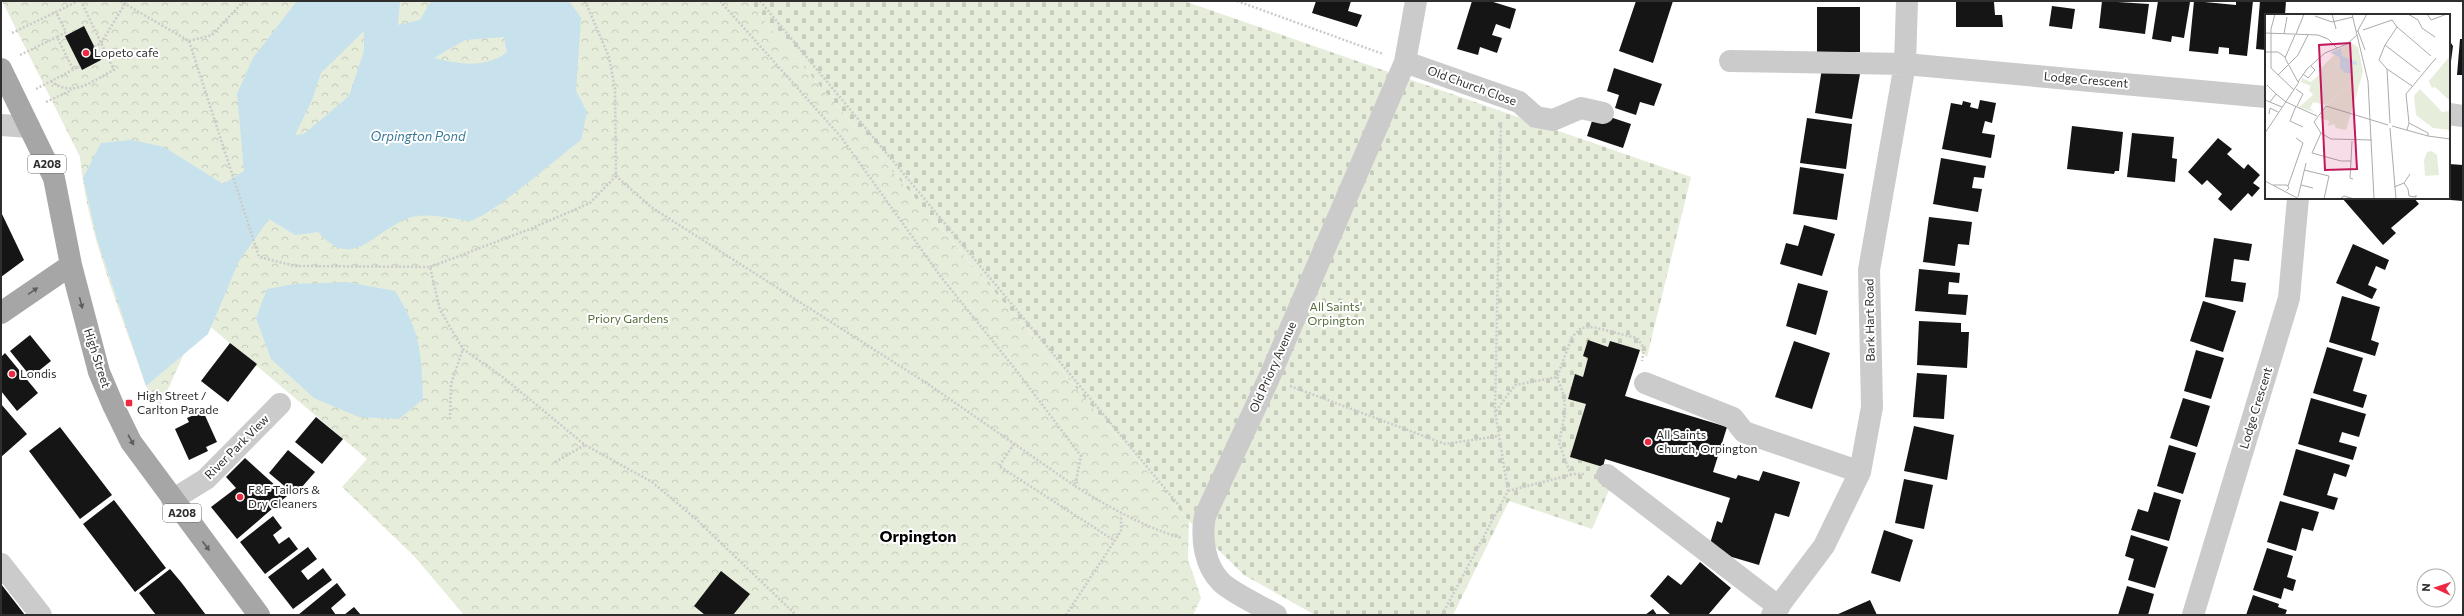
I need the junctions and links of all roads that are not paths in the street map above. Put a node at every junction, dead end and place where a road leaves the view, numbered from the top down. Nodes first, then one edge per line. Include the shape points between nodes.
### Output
1 (1416, 1) edge
2 (1907, 1) edge
3 (1730, 61) dead end
4 (1405, 62) junction
5 (9, 63) edge
6 (1905, 64) junction
7 (2265, 96) edge
8 (1603, 113) dead end
9 (2450, 114) edge
10 (2463, 116) edge
11 (1, 125) edge
12 (29, 127) junction
13 (2298, 199) edge
14 (71, 265) junction
15 (1, 313) edge
16 (1645, 383) road end
17 (280, 404) dead end
18 (1860, 472) junction
19 (1607, 475) road end
20 (172, 500) junction
21 (1, 564) edge
22 (1775, 611) edge
23 (42, 615) edge
24 (259, 615) edge
25 (1276, 615) edge
26 (2193, 615) edge

1 - 4 street, Old Priory Avenue
2 - 6 street, Bark Hart Road
3 - 6 street, Lodge Crescent
4 - 8 street, Old Church Close via 1518,102 1536,117 1553,120 1581,108
4 - 25 street, Old Priory Avenue via 1269,378 1205,516 1203,539 1210,565 1221,582
5 - 12 main road, High Street / A208 via 16,99
6 - 7 street, Lodge Crescent
6 - 18 street, Bark Hart Road via 1869,270 1872,407
9 - 10 street
11 - 12 street
12 - 14 main road, High Street / A208 via 54,178
13 - 26 street, Lodge Crescent via 2289,298
15 -> 14 main road
14 -> 20 main road, High Street / A208 via 100,372 114,405 131,442
16 - 18 street via 1733,418 1744,432
17 - 20 street, River Park View via 206,479
18 - 22 street, Bark Hart Road via 1824,546
19 - 22 street
20 -> 24 main road, High Street / A208
21 - 23 street

